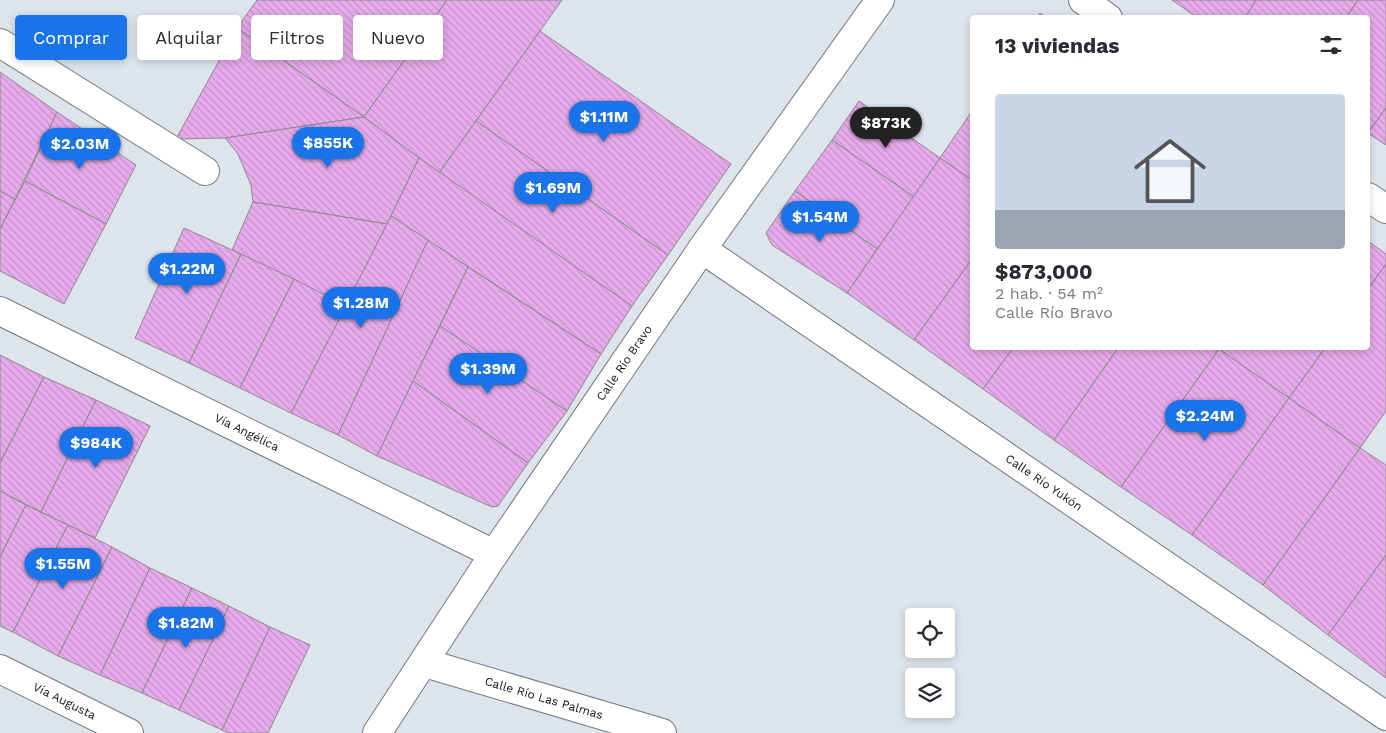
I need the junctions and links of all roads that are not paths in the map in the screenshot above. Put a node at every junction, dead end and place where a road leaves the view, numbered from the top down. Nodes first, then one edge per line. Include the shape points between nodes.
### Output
1 (880, 0) edge
2 (1083, 0) edge
3 (1104, 15) edge
4 (0, 43) edge
5 (205, 171) dead end
6 (1370, 198) edge
7 (1386, 210) edge
8 (702, 249) junction
9 (0, 311) edge
10 (494, 554) junction
11 (424, 663) junction
12 (0, 669) edge
13 (1386, 716) edge
14 (129, 733) edge
15 (377, 733) edge
16 (662, 733) edge

1 - 8 street, Calle Río Bravo
2 - 3 street
4 - 5 street
6 - 7 street
8 - 10 street, Calle Río Bravo
8 - 13 street, Calle Río Yukón
9 - 10 street, Vía Angélica
10 - 11 street, Calle Río Bravo
11 - 15 street, Calle Río Bravo
11 - 16 street, Calle Río Las Palmas
12 - 14 street, Vía Augusta

